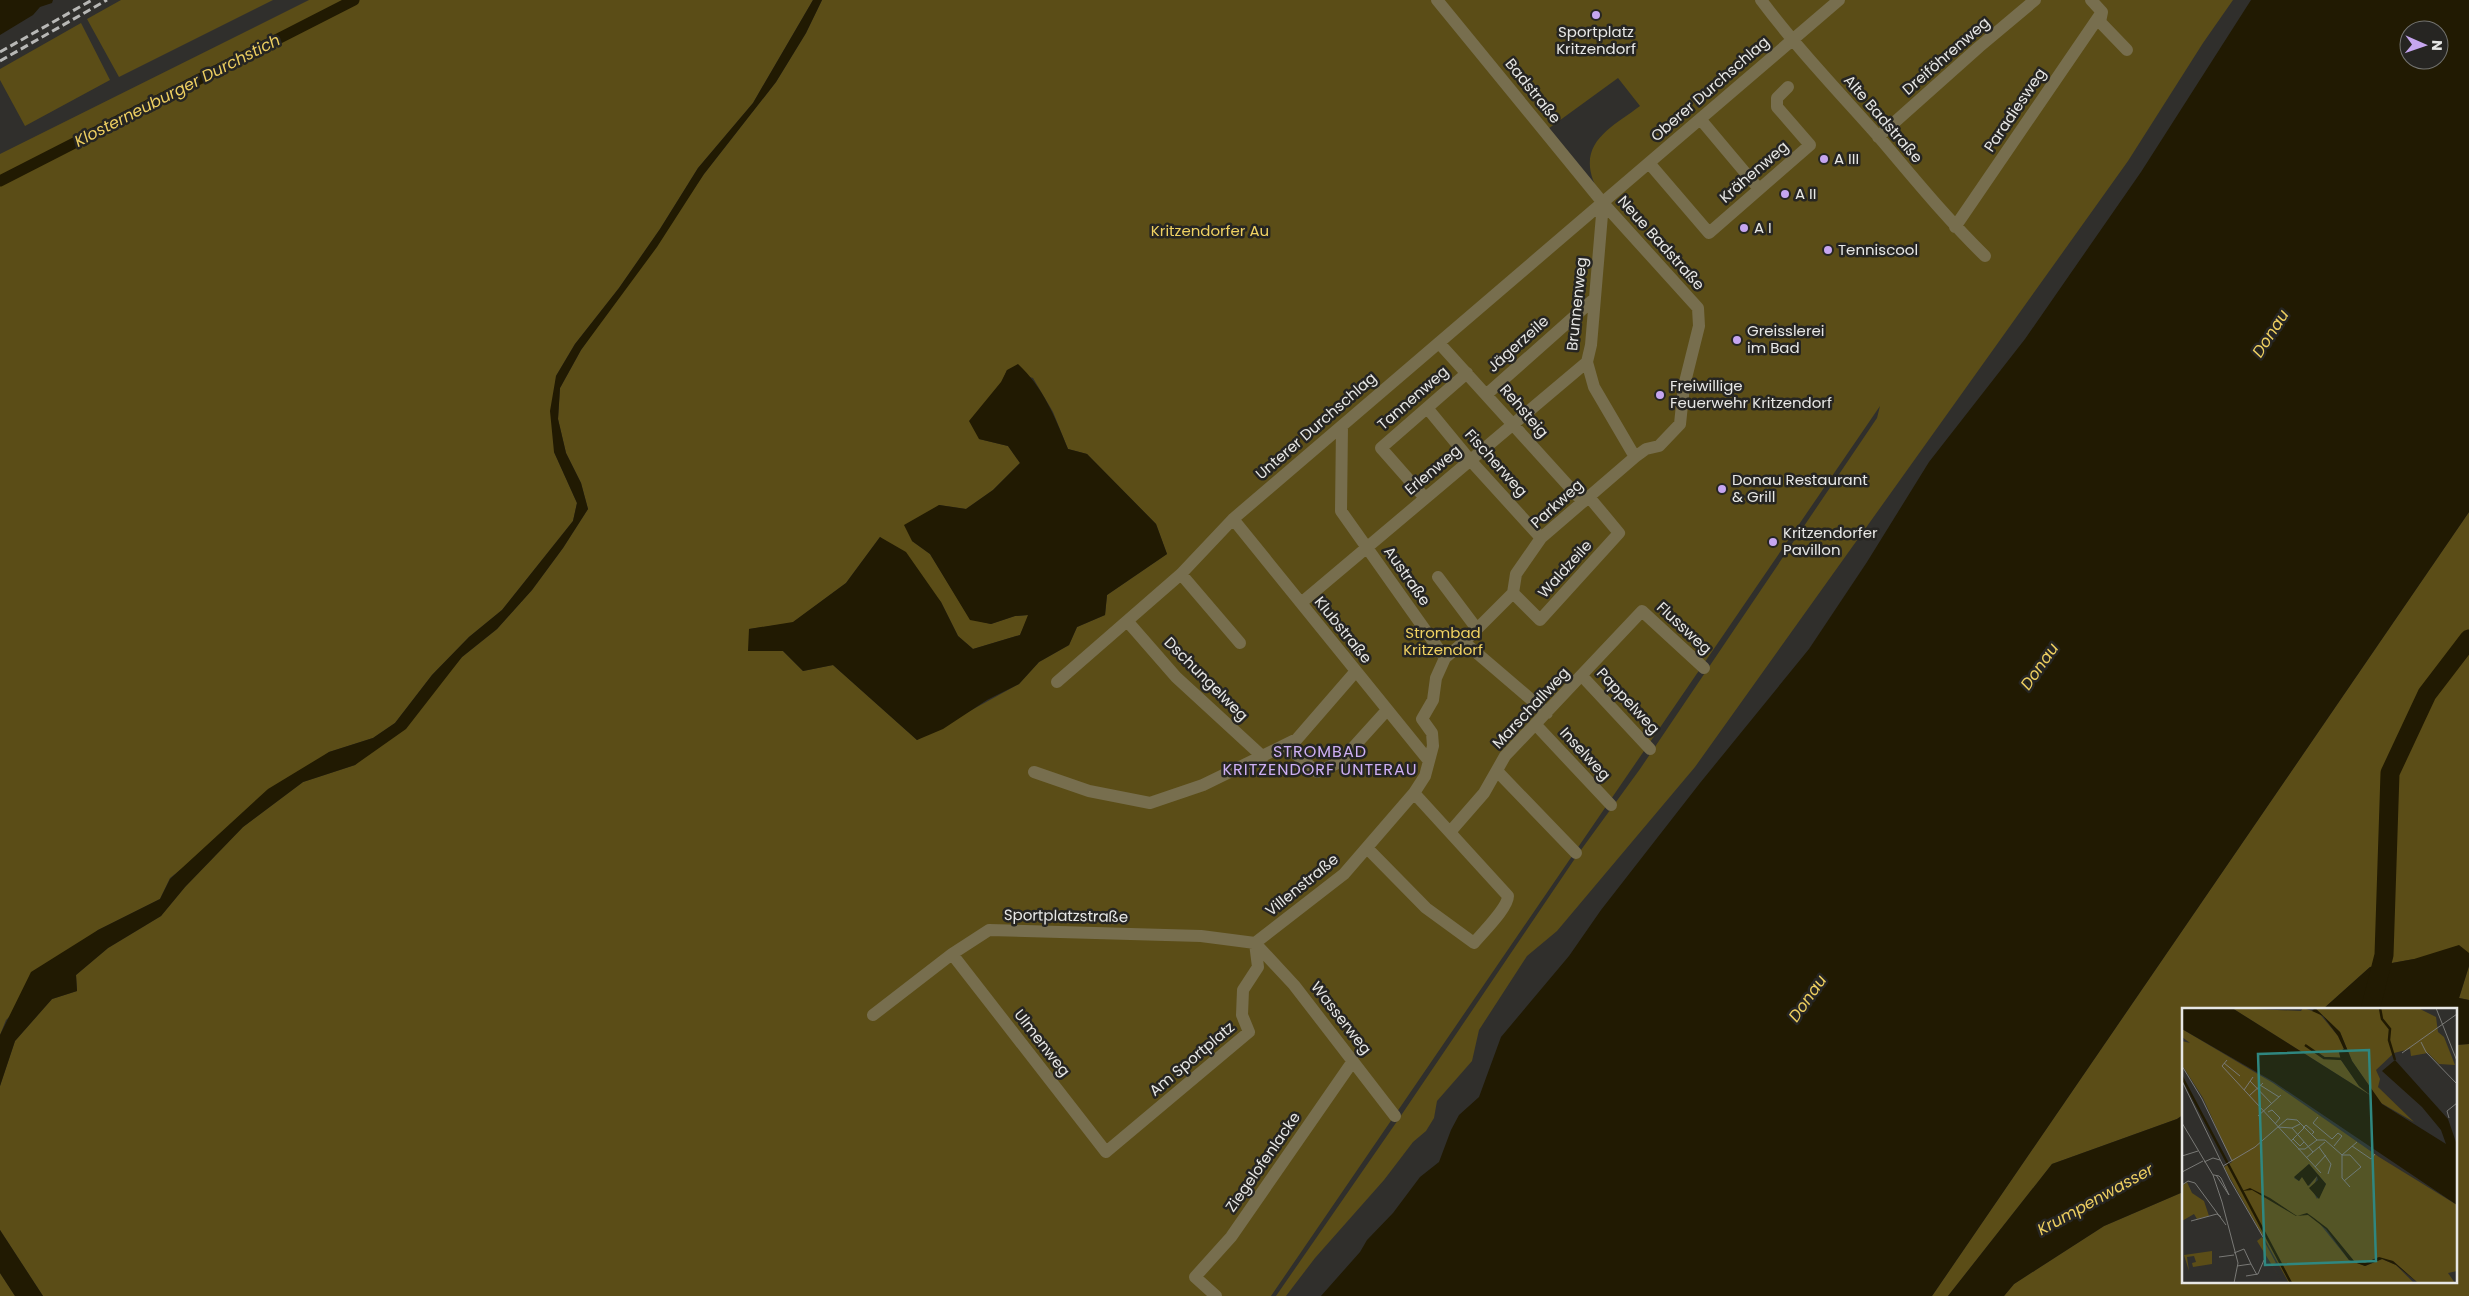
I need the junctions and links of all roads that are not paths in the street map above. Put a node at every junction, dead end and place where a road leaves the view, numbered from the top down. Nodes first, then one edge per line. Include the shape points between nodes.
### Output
1 (1437, 0) edge
2 (1761, 0) edge
3 (1839, 0) edge
4 (2035, 0) edge
5 (2091, 0) edge
6 (2102, 12) junction
7 (1792, 40) junction
8 (2127, 50) dead end
9 (1788, 87) dead end
10 (1701, 120) junction
11 (1878, 137) junction
12 (1649, 163) junction
13 (1759, 189) junction
14 (1603, 203) junction
15 (1955, 227) junction
16 (1985, 256) dead end
17 (1594, 300) junction
18 (1439, 343) junction
19 (1587, 362) junction
20 (1467, 373) junction
21 (1487, 394) junction
22 (1428, 409) junction
23 (1512, 423) junction
24 (1342, 426) junction
25 (1635, 457) junction
26 (1470, 460) junction
27 (1425, 498) junction
28 (1586, 499) junction
29 (1233, 519) junction
30 (1619, 533) joint
31 (1542, 538) junction
32 (1367, 548) junction
33 (1181, 574) junction
34 (1438, 577) dead end
35 (1513, 593) junction
36 (1301, 603) junction
37 (1642, 611) joint
38 (1128, 622) junction
39 (1477, 629) junction
40 (1464, 642) junction
41 (1240, 643) dead end
42 (1445, 658) junction
43 (1704, 668) dead end
44 (1356, 671) junction
45 (1582, 676) junction
46 (1058, 682) dead end
47 (1386, 710) junction
48 (1547, 713) junction
49 (1536, 725) junction
50 (1286, 746) junction
51 (1650, 749) dead end
52 (1263, 757) junction
53 (1429, 761) junction
54 (1034, 772) dead end
55 (1498, 772) junction
56 (1414, 793) junction
57 (1611, 805) dead end
58 (1450, 832) junction
59 (1368, 849) junction
60 (1576, 853) dead end
61 (1255, 944) junction
62 (952, 954) junction
63 (873, 1015) dead end
64 (1353, 1061) junction
65 (1395, 1116) dead end
66 (1106, 1152) joint
67 (1216, 1296) edge

1 - 14 street, Badstraße
2 - 7 street, Alte Badstraße
3 - 7 street, Oberer Durchschlag
4 - 11 street, Dreiföhrenweg
5 - 6 street
6 - 8 street via 2100,22
6 - 15 street, Paradiesweg
7 - 10 street, Oberer Durchschlag
7 - 11 street, Alte Badstraße
9 - 13 street, Krähenweg via 1777,98 1777,107 1810,144
10 - 12 street, Oberer Durchschlag
10 - 13 street
11 - 15 street, Alte Badstraße
12 - 13 street, Krähenweg via 1709,233
12 - 14 street, Oberer Durchschlag
14 - 17 street, Brunnenweg
14 - 18 street, Unterer Durchschlag
14 - 25 street, Neue Badstraße via 1698,308 1699,326 1684,386 1680,424 1660,446 1646,449
15 - 16 street, Alte Badstraße
17 - 19 street, Brunnenweg
17 - 21 street, Jägerzeile
18 - 20 street, Rehsteig
18 - 24 street, Unterer Durchschlag
19 - 23 street, Erlenweg
19 - 25 street, Brunnenweg via 1594,388
20 - 21 street, Rehsteig
20 - 22 street, Tannenweg
21 - 23 street, Rehsteig
22 - 26 street, Fischerweg
22 - 27 street, Tannenweg via 1381,448
23 - 26 street, Erlenweg
23 - 28 street, Rehsteig
24 - 29 street, Unterer Durchschlag
24 - 32 street, Austraße via 1341,511
25 - 28 street, Parkweg
26 - 27 street, Erlenweg
26 - 31 street, Fischerweg
27 - 32 street, Erlenweg
28 - 30 street, Rehsteig
28 - 31 street, Parkweg
29 - 33 street, Unterer Durchschlag
29 - 36 street, Klubstraße
30 - 35 street, Waldzeile via 1540,620
31 - 35 street, Parkweg via 1516,574
32 - 36 street, Erlenweg
32 - 42 street, Austraße
33 - 38 street, Unterer Durchschlag
33 - 41 street
34 - 39 street
35 - 39 street, Parkweg
36 - 44 street, Klubstraße
37 - 43 street, Flussweg
37 - 45 street, Marschallweg
38 - 46 street, Unterer Durchschlag
38 - 52 street, Dschungelweg via 1176,677
39 - 40 street, Parkweg
40 - 42 street, Parkweg
40 - 48 street
42 - 53 street via 1436,678 1433,700 1422,719 1432,733
44 - 47 street, Klubstraße
44 - 50 street via 1297,739
45 - 48 street, Marschallweg
45 - 51 street, Pappelweg
47 - 50 street via 1340,762 1317,772
47 - 53 street, Klubstraße
48 - 49 street, Marschallweg
49 - 55 street, Marschallweg via 1505,756
49 - 57 street, Inselweg
50 - 52 street
52 - 54 street via 1203,785 1150,803 1088,791
53 - 56 street via 1425,776
55 - 58 street, Marschallweg
55 - 60 street
56 - 58 street
56 - 59 street, Villenstraße
58 - 59 street via 1508,896 1474,943 1426,908
59 - 61 street, Villenstraße via 1344,874
61 - 62 street, Sportplatzstraße via 1201,936 989,930
61 - 64 street, Wasserweg via 1294,984
61 - 66 street, Am Sportplatz via 1258,967 1243,990 1242,1015 1249,1032
62 - 63 street, Sportplatzstraße
62 - 66 street, Ulmenweg
64 - 65 street, Wasserweg
64 - 67 street, Ziegelofenlacke via 1231,1237 1195,1277

